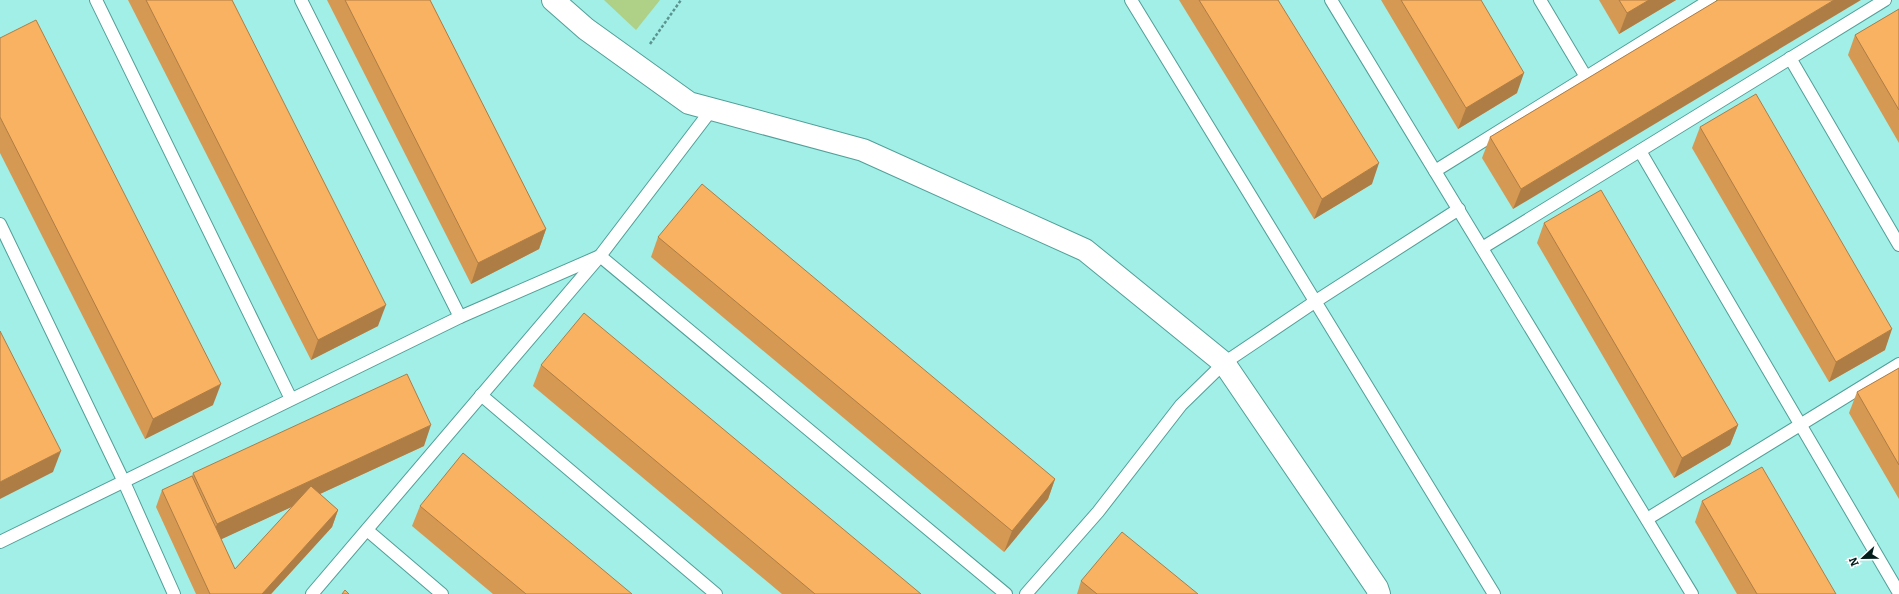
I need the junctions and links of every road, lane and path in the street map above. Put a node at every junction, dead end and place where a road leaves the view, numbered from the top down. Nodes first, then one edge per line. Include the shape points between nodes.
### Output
1 (96, 0) edge
2 (301, 0) edge
3 (553, 0) edge
4 (681, 0) edge
5 (1131, 0) edge
6 (1331, 0) edge
7 (1540, 0) edge
8 (1710, 0) edge
9 (1885, 0) edge
10 (1790, 58) junction
11 (636, 65) junction
12 (1586, 77) junction
13 (712, 109) junction
14 (1640, 151) junction
15 (1435, 171) junction
16 (1459, 209) junction
17 (0, 224) edge
18 (1899, 245) edge
19 (1482, 248) junction
20 (600, 256) junction
21 (1316, 301) junction
22 (460, 317) junction
23 (1224, 363) junction
24 (1899, 364) edge
25 (481, 395) junction
26 (291, 399) junction
27 (1799, 425) junction
28 (124, 482) junction
29 (1647, 519) junction
30 (367, 530) junction
31 (0, 542) edge
32 (1899, 593) edge
33 (174, 594) edge
34 (312, 594) edge
35 (442, 594) edge
36 (716, 594) edge
37 (1006, 594) edge
38 (1026, 594) edge
39 (1379, 594) edge
40 (1494, 594) edge
41 (1692, 594) edge

1 - 26 lane
2 - 22 lane
3 - 11 street via 586,29
4 - 11 path
5 - 21 lane
6 - 15 lane
7 - 12 lane
8 - 12 lane
9 - 10 lane
10 - 14 lane
10 - 18 lane
11 - 13 street via 689,103
12 - 15 lane
13 - 20 lane
13 - 23 street via 863,150 1085,250
14 - 19 lane
14 - 27 lane
15 - 16 lane
16 - 19 lane
16 - 21 lane
17 - 28 lane
19 - 29 lane
20 - 22 lane
20 - 25 lane
20 - 37 lane
21 - 23 lane
21 - 40 lane
22 - 26 lane
23 - 38 lane via 1181,405 1098,512
23 - 39 street
24 - 27 lane
25 - 30 lane
25 - 36 lane
26 - 28 lane
27 - 29 lane
27 - 32 lane
28 - 31 lane
28 - 33 lane
29 - 41 lane
30 - 34 lane
30 - 35 lane

